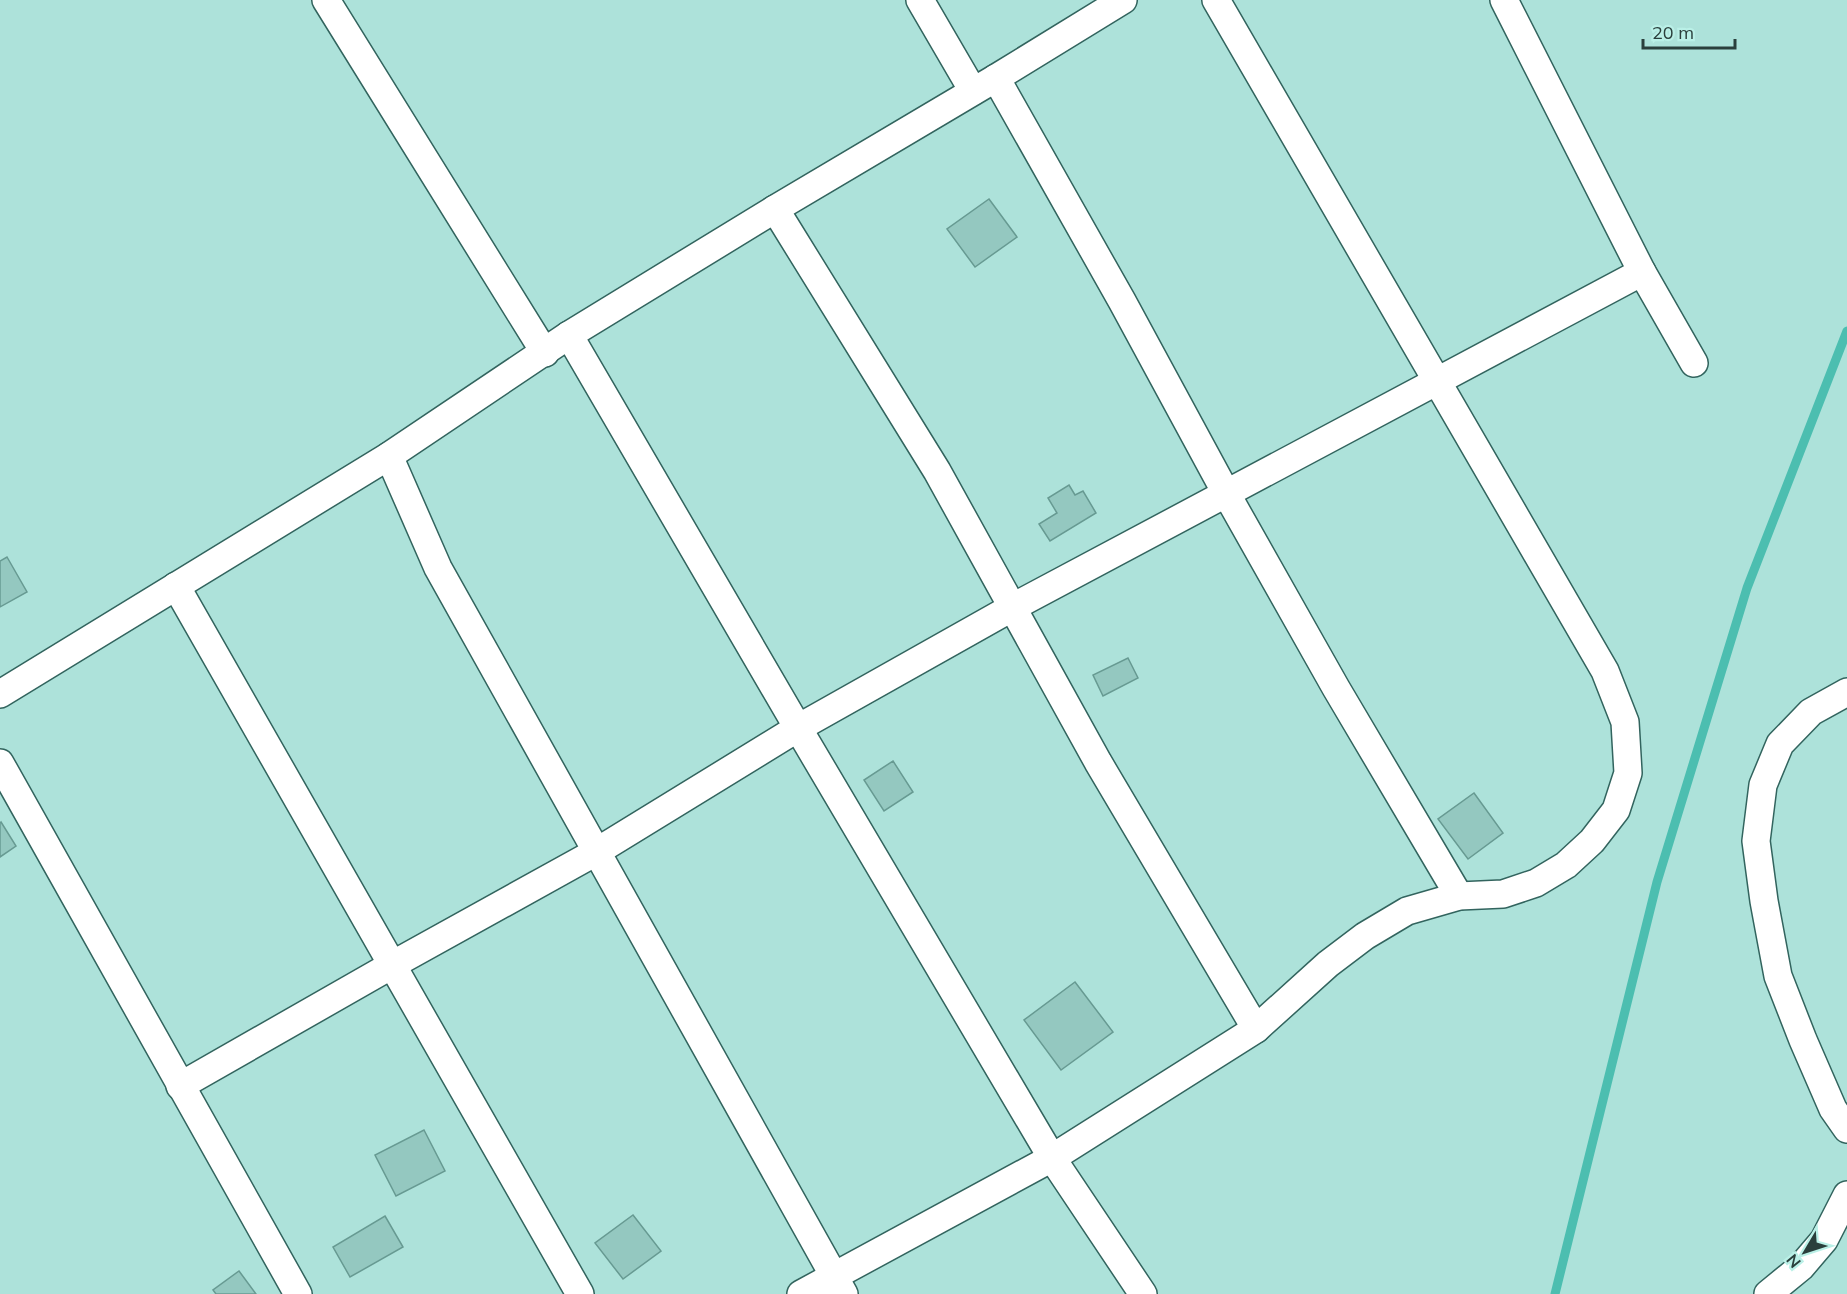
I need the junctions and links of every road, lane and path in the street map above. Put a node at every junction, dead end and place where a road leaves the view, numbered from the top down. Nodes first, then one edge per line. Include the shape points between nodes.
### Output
1 (326, 0) edge
2 (920, 0) edge
3 (1123, 0) edge
4 (1216, 0) edge
5 (1504, 0) edge
6 (985, 85) junction
7 (775, 209) junction
8 (1642, 272) junction
9 (569, 335) junction
10 (545, 353) junction
11 (1694, 363) dead end
12 (1436, 382) junction
13 (389, 456) junction
14 (1226, 493) junction
15 (176, 586) junction
16 (1013, 607) junction
17 (1847, 692) edge
18 (0, 694) edge
19 (798, 728) junction
20 (0, 763) edge
21 (596, 852) junction
22 (1459, 896) junction
23 (392, 965) junction
24 (1256, 1029) junction
25 (180, 1086) junction
26 (1847, 1129) edge
27 (1052, 1158) junction
28 (1847, 1195) edge
29 (839, 1285) edge
30 (298, 1294) edge
31 (580, 1294) edge
32 (801, 1294) edge
33 (1143, 1294) edge
34 (1768, 1294) edge

1 - 10 street
2 - 6 street
3 - 6 street
4 - 12 street
5 - 8 street
6 - 7 street
6 - 14 street via 1122,301
7 - 9 street
7 - 16 street via 938,471
8 - 11 street
8 - 12 street
9 - 10 street
9 - 19 street
10 - 13 street
12 - 14 street
12 - 22 street via 1605,671 1624,722 1628,773 1616,810 1566,866 1536,883 1503,894
13 - 15 street
13 - 21 street via 438,568
14 - 16 street
14 - 22 street
15 - 18 street
15 - 23 street
16 - 19 street
16 - 24 street via 1098,762
17 - 26 street via 1811,712 1780,744 1764,785 1756,841 1778,976 1833,1109
19 - 21 street
19 - 27 street
20 - 25 street
21 - 23 street
21 - 29 street
22 - 24 street via 1407,911 1365,936
23 - 25 street
23 - 31 street
24 - 27 street
25 - 30 street
27 - 29 street
27 - 33 street
28 - 34 street via 1824,1240 1801,1267
29 - 32 street

